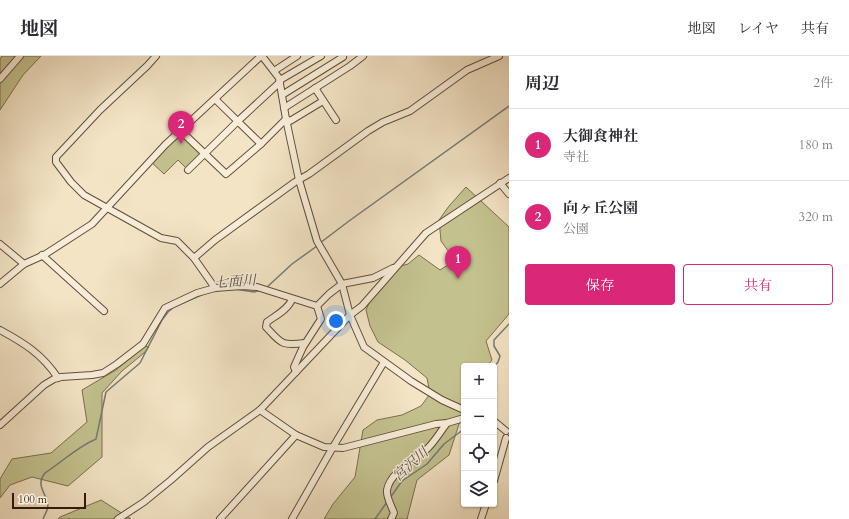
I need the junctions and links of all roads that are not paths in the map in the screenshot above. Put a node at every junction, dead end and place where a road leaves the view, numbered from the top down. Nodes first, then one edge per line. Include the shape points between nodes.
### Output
1 (20, 56) edge
2 (156, 56) edge
3 (262, 56) edge
4 (297, 56) edge
5 (321, 56) edge
6 (343, 56) edge
7 (363, 56) edge
8 (499, 56) edge
9 (350, 66) junction
10 (274, 71) junction
11 (0, 79) edge
12 (280, 81) junction
13 (315, 88) junction
14 (282, 95) junction
15 (215, 98) junction
16 (323, 101) junction
17 (284, 108) junction
18 (286, 119) junction
19 (336, 120) dead end
20 (238, 121) junction
21 (181, 131) junction
22 (261, 144) junction
23 (205, 154) junction
24 (188, 170) dead end
25 (509, 178) edge
26 (299, 180) junction
27 (500, 183) junction
28 (509, 194) edge
29 (108, 207) junction
30 (0, 244) edge
31 (42, 255) junction
32 (194, 258) junction
33 (24, 264) junction
34 (396, 267) junction
35 (0, 284) edge
36 (342, 284) junction
37 (215, 288) junction
38 (292, 299) junction
39 (317, 306) junction
40 (104, 311) dead end
41 (350, 315) junction
42 (0, 330) edge
43 (305, 343) junction
44 (384, 362) junction
45 (296, 372) junction
46 (58, 378) junction
47 (461, 409) edge
48 (260, 410) junction
49 (461, 419) edge
50 (447, 423) junction
51 (497, 424) edge
52 (0, 425) edge
53 (507, 434) edge
54 (296, 435) junction
55 (333, 447) junction
56 (497, 471) edge
57 (485, 507) edge
58 (118, 519) edge
59 (220, 519) edge
60 (292, 519) edge
61 (391, 519) edge
62 (481, 519) edge

1 - 11 street
2 - 29 street via 56,157 56,162 67,177 84,195
3 - 10 street
3 - 15 street
4 - 10 street
5 - 12 street
6 - 9 street
6 - 14 street
7 - 9 street
8 - 26 street via 467,70 410,111 368,131
9 - 13 street
10 - 12 street
12 - 14 street
12 - 20 street
13 - 16 street
13 - 17 street
14 - 17 street
15 - 20 street
15 - 21 street
16 - 18 street via 290,121
16 - 19 street
17 - 18 street
18 - 22 street
18 - 26 street
20 - 22 street
20 - 23 street
21 - 23 street
21 - 29 street via 148,161
22 - 23 street via 226,174
23 - 24 street
25 - 27 street
26 - 32 street
26 - 36 street via 319,244
27 - 28 street
27 - 34 street via 426,233
29 - 31 street via 92,224
29 - 32 street via 161,238 177,241
30 - 33 street
31 - 33 street
31 - 40 street
32 - 37 street
33 - 35 street
34 - 36 street via 373,278
34 - 41 street via 362,306
36 - 39 street
36 - 41 street
37 - 38 street via 259,288
37 - 46 street via 165,308 143,344 103,372
38 - 39 street
38 - 43 street via 284,310 267,322 266,327 279,341 287,345
39 - 43 street via 321,318
41 - 44 street via 364,347
41 - 45 street
42 - 46 street via 34,350
43 - 45 street via 294,367
44 - 47 street via 442,400
44 - 55 street
45 - 48 street
46 - 52 street via 44,385
48 - 54 street
48 - 58 street via 208,446 144,502
49 - 50 street
50 - 55 street via 343,448
50 - 61 street via 428,448 406,463 389,482 387,494 394,513
51 - 53 street
53 - 56 street
54 - 55 street via 324,447
54 - 59 street
55 - 60 street
57 - 62 street

